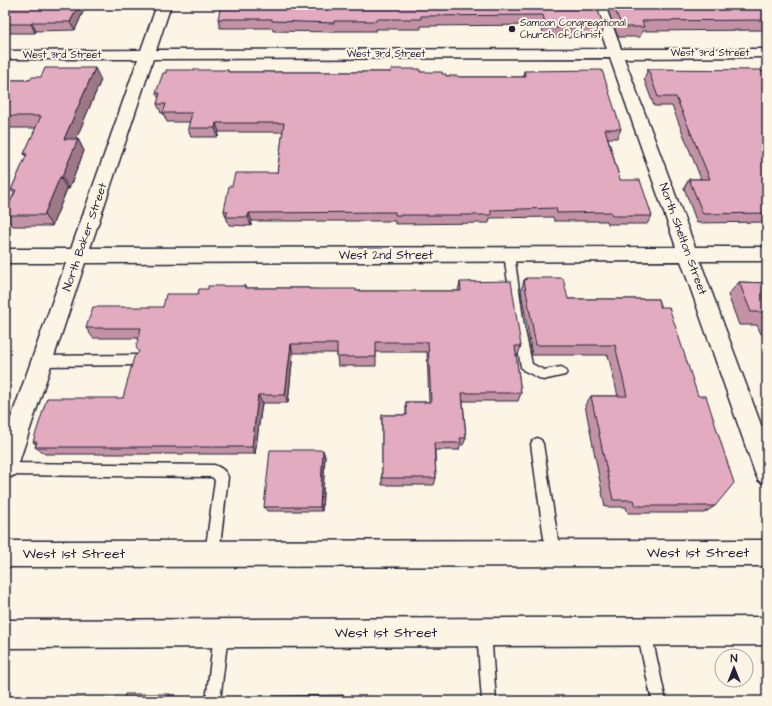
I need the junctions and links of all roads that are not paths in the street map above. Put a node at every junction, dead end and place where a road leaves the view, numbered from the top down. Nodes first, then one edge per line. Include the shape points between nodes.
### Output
1 (164, 5) edge
2 (598, 5) edge
3 (615, 53) junction
4 (767, 53) edge
5 (5, 55) edge
6 (146, 55) junction
7 (510, 254) junction
8 (689, 254) junction
9 (767, 254) edge
10 (79, 255) junction
11 (5, 256) edge
12 (138, 360) edge
13 (42, 361) junction
14 (561, 372) dead end
15 (11, 436) edge
16 (537, 444) dead end
17 (766, 466) edge
18 (5, 468) edge
19 (553, 553) junction
20 (767, 553) edge
21 (5, 554) edge
22 (212, 554) junction
23 (484, 632) junction
24 (644, 632) junction
25 (767, 632) edge
26 (221, 633) junction
27 (5, 634) edge
28 (213, 701) edge
29 (489, 701) edge
30 (659, 701) edge

1 - 6 street, North Baker Street
2 - 3 street, North Shelton Street
3 - 4 street, West 3rd Street
3 - 6 street, West 3rd Street
3 - 8 street, North Shelton Street
5 - 6 street, West 3rd Street
6 - 10 street, North Baker Street
7 - 8 street, West 2nd Street
7 - 10 street, West 2nd Street
7 - 14 lane via 518,326 527,367 543,375
8 - 9 street, West 2nd Street
8 - 17 street, North Shelton Street
10 - 11 street, West 2nd Street
10 - 13 street, North Baker Street
12 - 13 lane
13 - 15 street, North Baker Street
15 - 18 street, North Baker Street
16 - 19 lane
18 - 22 lane via 214,472 222,477
19 - 20 main road, West 1st Street
19 - 22 main road, West 1st Street
21 - 22 main road, West 1st Street
23 - 24 main road, West 1st Street
23 - 26 main road, West 1st Street
23 - 29 lane
24 - 25 main road, West 1st Street
24 - 30 lane
26 - 27 main road, West 1st Street
26 - 28 lane

